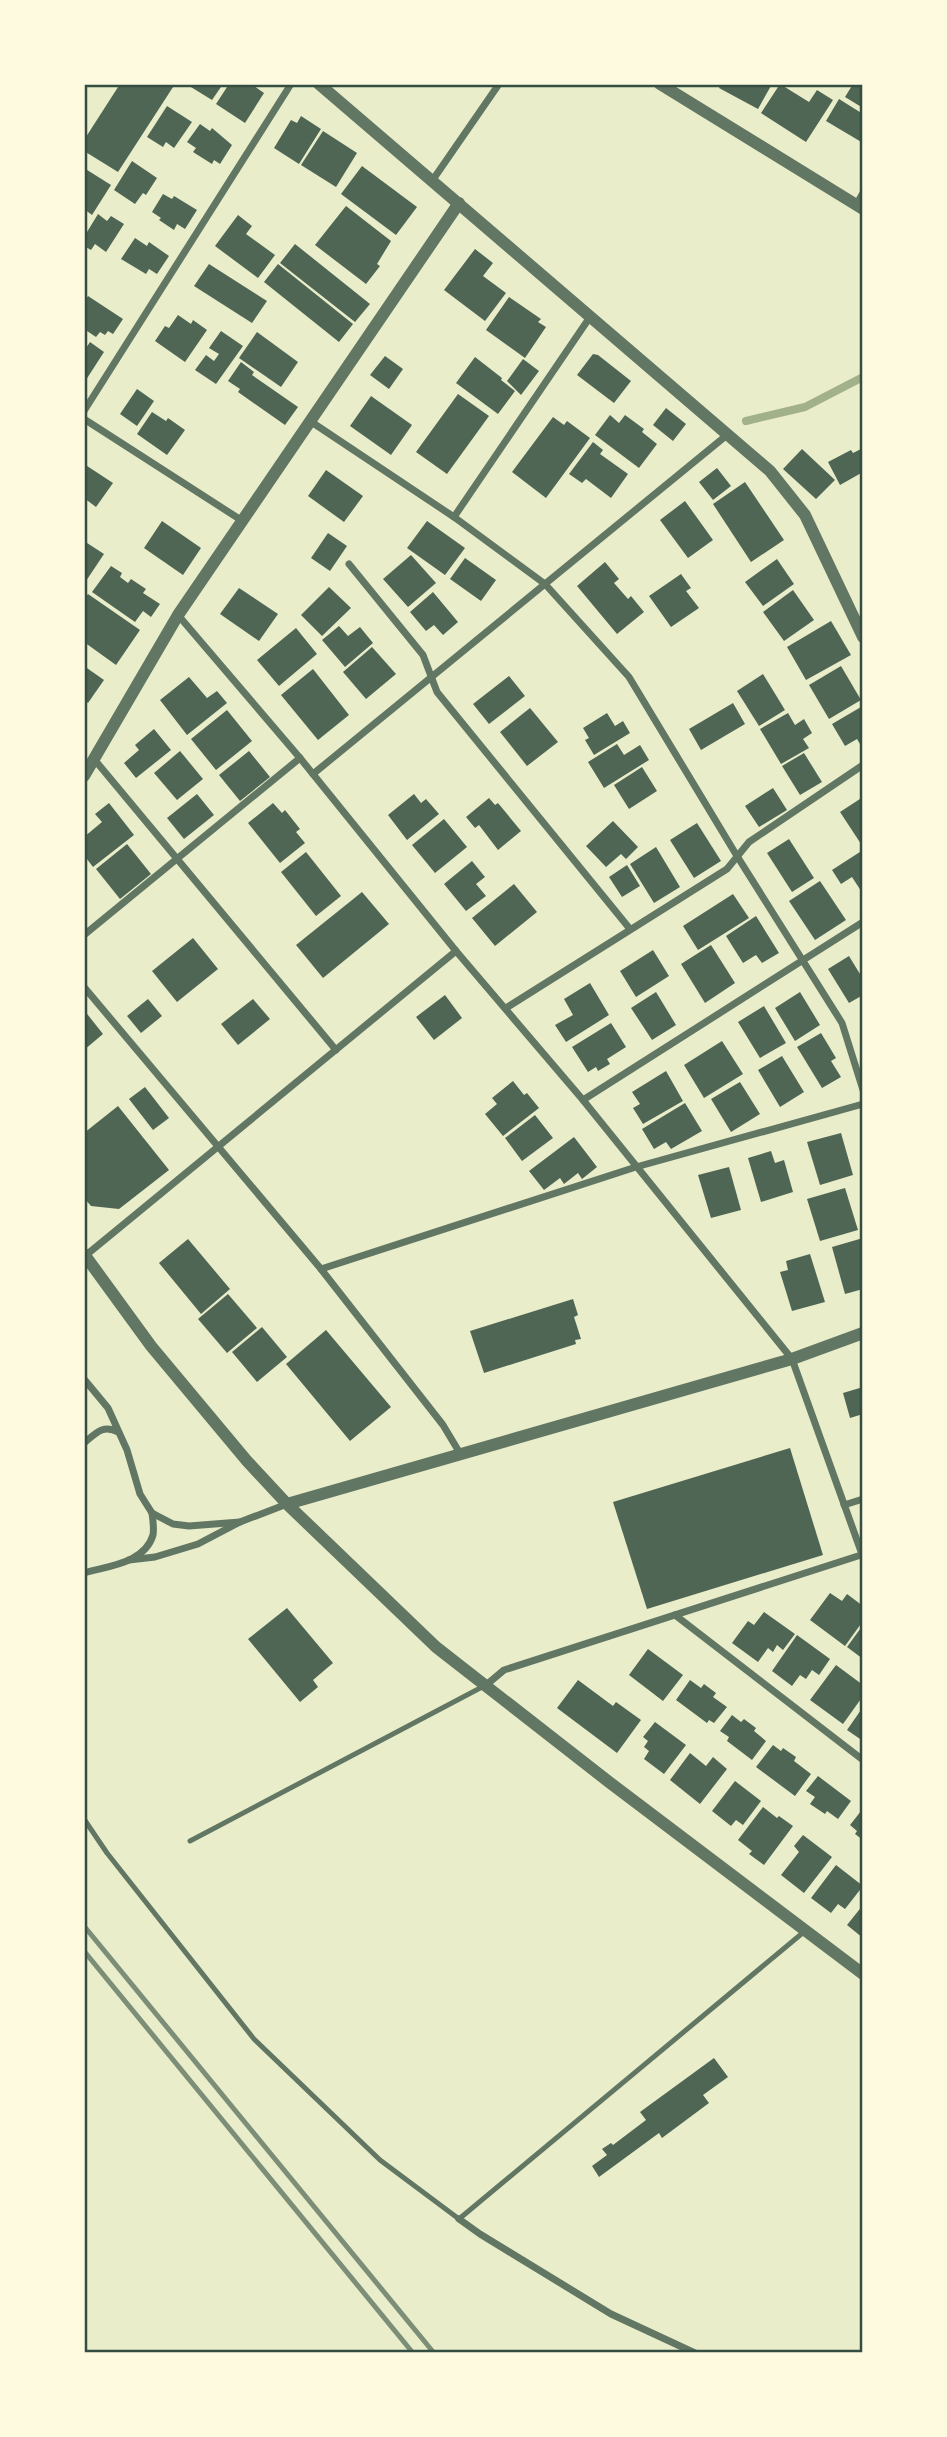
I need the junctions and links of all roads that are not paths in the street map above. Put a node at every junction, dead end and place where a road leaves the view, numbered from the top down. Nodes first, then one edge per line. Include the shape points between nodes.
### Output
1 (290, 84) edge
2 (319, 84) edge
3 (499, 84) edge
4 (660, 84) edge
5 (432, 181) junction
6 (861, 202) edge
7 (459, 203) junction
8 (590, 317) junction
9 (84, 411) edge
10 (84, 419) edge
11 (309, 420) junction
12 (727, 435) junction
13 (454, 517) junction
14 (241, 520) junction
15 (349, 564) dead end
16 (545, 584) junction
17 (178, 615) junction
18 (863, 637) edge
19 (431, 678) junction
20 (300, 758) junction
21 (94, 759) junction
22 (863, 765) edge
23 (313, 774) junction
24 (84, 776) edge
25 (737, 856) junction
26 (176, 858) junction
27 (863, 922) edge
28 (630, 929) junction
29 (84, 935) edge
30 (456, 951) junction
31 (803, 961) junction
32 (84, 987) edge
33 (506, 1008) junction
34 (336, 1050) junction
35 (863, 1090) edge
36 (583, 1100) junction
37 (863, 1104) edge
38 (217, 1147) junction
39 (636, 1167) junction
40 (85, 1255) edge
41 (321, 1269) junction
42 (863, 1333) edge
43 (792, 1359) junction
44 (84, 1379) edge
45 (118, 1432) junction
46 (84, 1443) edge
47 (461, 1456) junction
48 (863, 1499) edge
49 (287, 1504) junction
50 (844, 1505) junction
51 (152, 1513) junction
52 (240, 1522) junction
53 (862, 1556) edge
54 (128, 1560) junction
55 (84, 1573) edge
56 (675, 1615) junction
57 (485, 1686) junction
58 (863, 1760) edge
59 (84, 1819) edge
60 (190, 1841) dead end
61 (806, 1931) junction
62 (863, 1974) edge
63 (459, 2219) junction
64 (695, 2353) edge

1 - 9 street
2 - 5 street
3 - 5 street
4 - 6 street
5 - 7 street
7 - 8 street
7 - 11 street
8 - 12 street
8 - 13 street
10 - 14 street
11 - 13 street
11 - 14 street
12 - 16 street
12 - 18 street via 770,471 805,515
13 - 16 street
14 - 17 street
15 - 19 street via 423,655
16 - 19 street
16 - 25 street via 629,677
17 - 20 street
17 - 21 street
19 - 23 street
19 - 28 street via 437,692
20 - 23 street
20 - 26 street
21 - 24 street
21 - 26 street
22 - 25 street via 748,842
23 - 30 street
25 - 28 street via 727,869
25 - 31 street
26 - 29 street
26 - 34 street
27 - 31 street
28 - 33 street
30 - 33 street
30 - 34 street
31 - 35 street via 842,1023
31 - 36 street
32 - 38 street
33 - 36 street
34 - 38 street
36 - 39 street
37 - 39 street
38 - 40 street
38 - 41 street
39 - 41 street
39 - 43 street
40 - 49 street via 151,1346
41 - 47 street via 443,1426
42 - 43 street
43 - 47 street
43 - 50 street
44 - 45 street via 108,1408
45 - 46 street via 101,1428
45 - 51 street via 140,1494
47 - 49 street
48 - 50 street
49 - 52 street
49 - 57 street via 436,1647
50 - 53 street
51 - 52 street via 189,1527
51 - 54 street via 153,1534 145,1551
52 - 54 street via 198,1544
53 - 56 street
54 - 55 street
56 - 57 street via 504,1670
56 - 58 street
57 - 60 lane
57 - 61 street
59 - 63 lane via 254,2039 380,2160
61 - 62 street
61 - 63 lane
63 - 64 street via 611,2314

